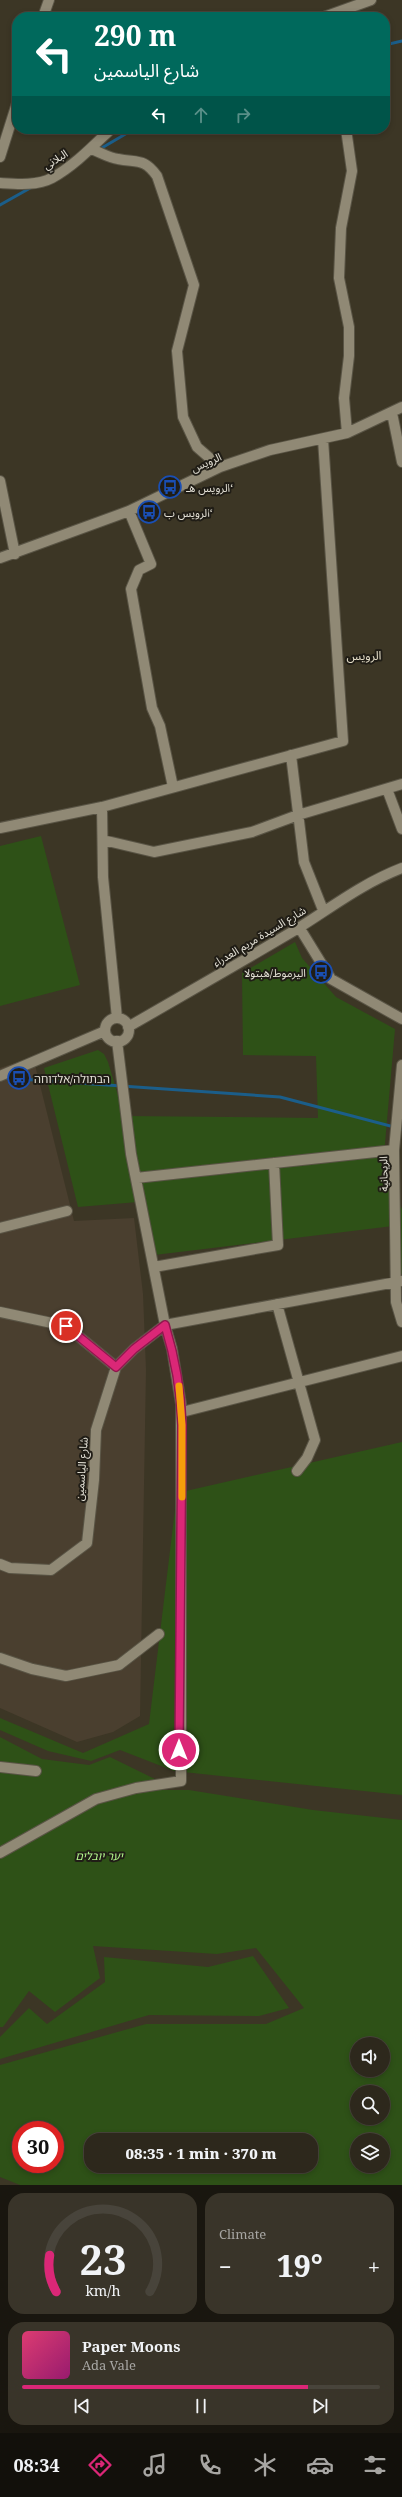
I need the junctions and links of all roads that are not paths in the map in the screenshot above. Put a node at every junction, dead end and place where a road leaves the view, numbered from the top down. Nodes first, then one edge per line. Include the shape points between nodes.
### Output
1 (49, 0) edge
2 (371, 0) edge
3 (45, 12) edge
4 (338, 12) edge
5 (12, 119) edge
6 (106, 134) edge
7 (347, 134) edge
8 (91, 149) junction
9 (0, 158) edge
10 (0, 183) edge
11 (402, 407) edge
12 (392, 413) junction
13 (347, 433) junction
14 (323, 439) junction
15 (402, 462) edge
16 (220, 467) junction
17 (0, 481) edge
18 (129, 511) junction
19 (15, 554) junction
20 (0, 558) edge
21 (291, 755) junction
22 (402, 784) edge
23 (173, 787) junction
24 (387, 789) junction
25 (102, 807) junction
26 (298, 815) junction
27 (0, 828) edge
28 (402, 829) edge
29 (103, 840) junction
30 (402, 868) edge
31 (323, 910) junction
32 (299, 927) junction
33 (117, 1018) junction
34 (402, 1019) edge
35 (128, 1027) junction
36 (105, 1031) junction
37 (117, 1041) junction
38 (402, 1065) edge
39 (0, 1076) edge
40 (394, 1150) junction
41 (274, 1163) junction
42 (136, 1178) junction
43 (68, 1211) dead end
44 (0, 1228) edge
45 (154, 1268) junction
46 (399, 1282) edge
47 (277, 1304) junction
48 (0, 1312) edge
49 (402, 1322) edge
50 (165, 1325) junction
51 (402, 1356) edge
52 (116, 1367) junction
53 (300, 1382) junction
54 (182, 1412) junction
55 (297, 1471) dead end
56 (0, 1564) edge
57 (159, 1634) dead end
58 (0, 1658) edge
59 (0, 1767) edge
60 (36, 1771) dead end
61 (0, 1853) edge

1 - 3 street
2 - 4 street
5 - 9 street
6 - 8 street, البلاني
7 - 13 street via 352,171 341,228 339,278 349,327 349,356 344,398
8 - 10 street, البلاني via 51,179 21,185
8 - 16 street via 117,159 138,161 148,165 157,176 194,285 176,351 183,417 197,447
11 - 12 street, الرويس
12 - 13 street, الرويس
12 - 15 street
13 - 14 street, الرويس
14 - 16 street, الرويس via 270,450
14 - 21 street via 343,741
16 - 18 street, الرويس
17 - 19 street
18 - 19 street, الرويس
18 - 23 street via 151,564 139,570 131,589 152,708 160,726
19 - 20 street, الرويس
21 - 23 street
21 - 26 street
22 - 24 street
23 - 25 street
24 - 26 street
24 - 28 street
25 - 27 street
25 - 29 street
26 - 29 street via 252,832 154,852
26 - 31 street via 304,862
29 - 33 street via 103,878
30 - 31 street, شارع السيدة مريم العدراء via 383,875
31 - 32 street, شارع السيدة مريم العدراء
32 - 34 street via 331,979
32 - 35 street, شارع السيدة مريم العدراء
33 - 35 street via 124,1021
33 - 36 street via 107,1023
35 - 37 street via 126,1037
36 - 37 street via 108,1038
36 - 39 street
37 - 42 street
38 - 40 street, الريحانية
40 - 41 street
40 - 46 street, الريحانية
41 - 42 street
41 - 45 street via 278,1245
42 - 45 street
43 - 44 street
45 - 50 street
46 - 47 street
46 - 49 street, الريحانية via 396,1302
47 - 50 street
47 - 53 street
48 - 52 street via 66,1326
50 - 52 street, شارع الياسمين
50 - 54 street via 172,1348
51 - 53 street
52 - 56 street, شارع الياسمين via 96,1430 87,1543 51,1570 10,1568
53 - 54 street
53 - 55 street via 315,1440 308,1458
54 - 61 street via 181,1781 136,1788 96,1799
57 - 58 street via 119,1665 66,1676
59 - 60 street

